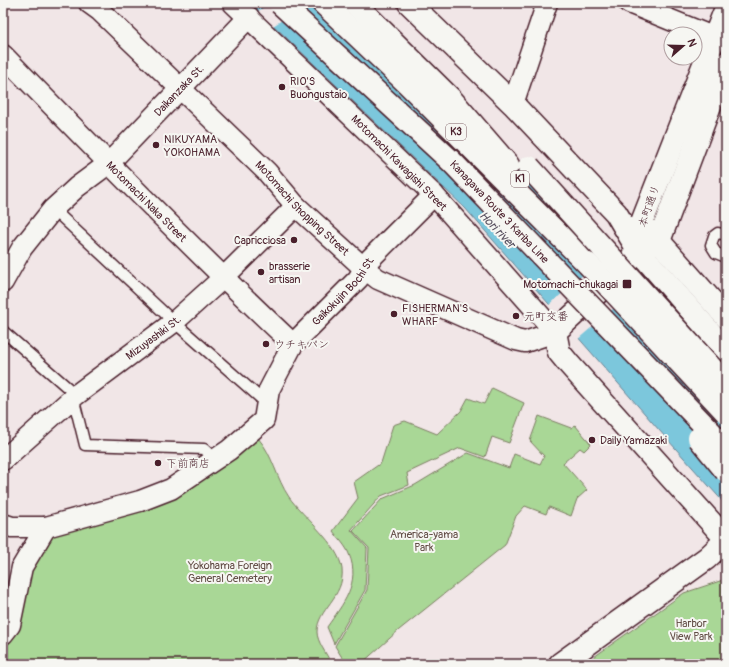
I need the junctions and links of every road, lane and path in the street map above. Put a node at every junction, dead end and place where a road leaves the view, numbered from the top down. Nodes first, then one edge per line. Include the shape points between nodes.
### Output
1 (89, 3) edge
2 (233, 3) edge
3 (280, 3) edge
4 (323, 3) edge
5 (354, 3) edge
6 (368, 3) edge
7 (409, 3) edge
8 (547, 3) edge
9 (629, 3) edge
10 (726, 8) edge
11 (249, 17) junction
12 (715, 38) junction
13 (3, 55) edge
14 (726, 63) edge
15 (181, 89) junction
16 (513, 104) junction
17 (108, 164) junction
18 (434, 195) junction
19 (296, 206) junction
20 (53, 209) junction
21 (616, 213) junction
22 (642, 222) junction
23 (726, 235) edge
24 (659, 241) junction
25 (22, 248) junction
26 (638, 250) junction
27 (726, 257) edge
28 (3, 260) edge
29 (588, 264) junction
30 (365, 269) junction
31 (223, 278) junction
32 (3, 282) edge
33 (726, 317) edge
34 (174, 322) junction
35 (3, 331) edge
36 (612, 331) junction
37 (555, 332) junction
38 (293, 344) junction
39 (726, 350) edge
40 (726, 384) edge
41 (76, 395) junction
42 (265, 412) junction
43 (726, 412) edge
44 (726, 448) edge
45 (216, 459) junction
46 (3, 460) edge
47 (726, 471) edge
48 (3, 524) edge
49 (46, 527) junction
50 (726, 540) edge
51 (3, 634) edge
52 (561, 664) edge

1 - 15 street, Motomachi Shopping Street
2 - 11 street, Motomachi Kawagishi Street
3 - 36 main road, Kanagawa Route 3 Kariba Line / K3, bridge via 452,162
4 - 29 main road, K3
5 - 29 main road, K1 via 450,98 526,186
6 - 40 main road, bridge via 453,84
7 - 16 main road
8 - 16 street
9 - 12 street
10 - 12 main road, 本町通り
11 - 15 street, Daikanzaka St.
11 - 18 street, Motomachi Kawagishi Street
12 - 22 main road, 本町通り
13 - 17 street, Motomachi Naka Street
14 - 24 main road, 本町通り
15 - 17 street, Daikanzaka St.
15 - 19 street, Motomachi Shopping Street via 267,172
16 - 21 main road
17 - 20 street, Daikanzaka St.
17 - 31 street, Motomachi Naka Street
18 - 30 street, Gaikokujin Bochi St. via 370,259
18 - 37 street, Motomachi Kawagishi Street
19 - 30 street, Motomachi Shopping Street
19 - 31 street, Mizuyashiki St.
20 - 25 street, Daikanzaka St.
20 - 34 lane
21 - 22 main road
21 - 26 main road
22 - 24 main road
22 - 26 main road, 本町通り
23 - 27 lane via 714,236 711,244 716,253
24 - 26 main road, 本町通り
24 - 33 main road
25 - 28 street
25 - 32 street
26 - 37 main road, bridge via 619,273
26 - 39 main road
29 - 43 main road, K3, bridge
30 - 37 street, Motomachi Shopping Street via 378,279 516,340 525,342
30 - 38 street, Gaikokujin Bochi St.
31 - 34 street, Mizuyashiki St.
31 - 38 street, Motomachi Naka Street
34 - 41 street, Mizuyashiki St.
34 - 42 lane
35 - 41 lane
36 - 44 main road, Kanagawa Route 3 Kariba Line / K3, bridge
36 - 47 main road, bridge
37 - 50 main road via 559,352 568,363
38 - 42 street, Gaikokujin Bochi St. via 269,390
41 - 45 lane via 75,405 85,445 204,449
41 - 46 street, Mizuyashiki St.
42 - 45 street
45 - 49 street via 170,489 140,501
48 - 49 street via 12,527
49 - 51 street via 22,567 10,626
50 - 52 main road via 707,558

